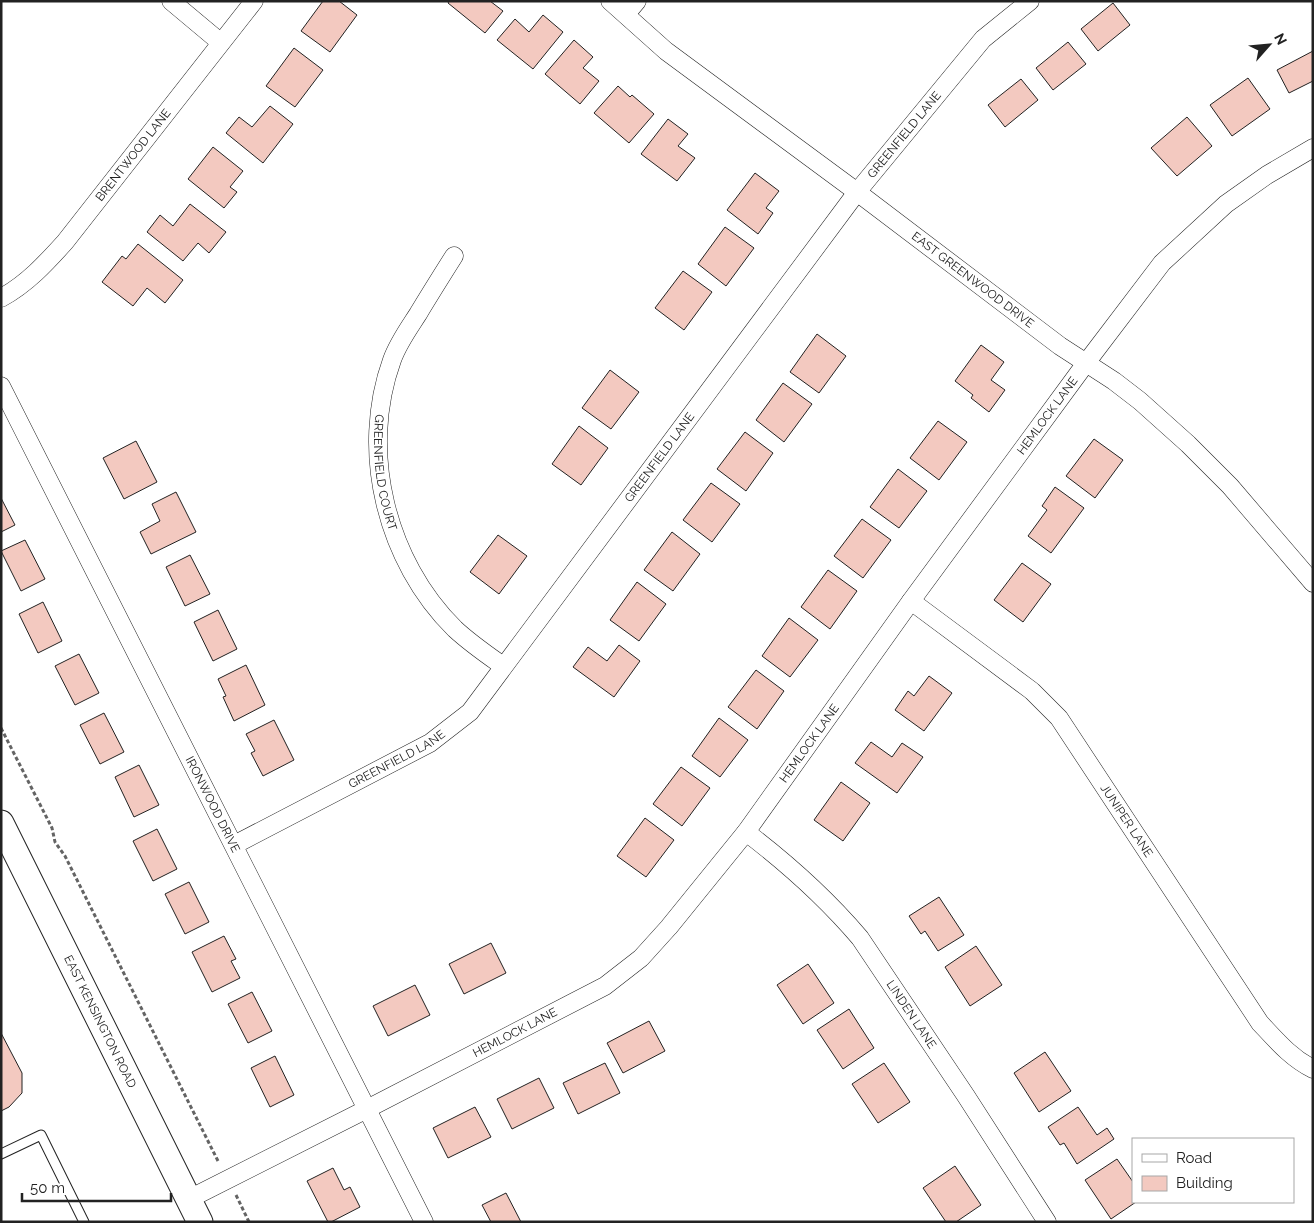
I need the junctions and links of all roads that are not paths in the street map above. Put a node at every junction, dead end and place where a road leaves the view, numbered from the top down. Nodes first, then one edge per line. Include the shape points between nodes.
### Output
1 (170, 1) edge
2 (254, 1) edge
3 (610, 1) edge
4 (1030, 1) edge
5 (632, 8) edge
6 (220, 42) junction
7 (1313, 148) edge
8 (858, 192) junction
9 (454, 256) dead end
10 (1, 298) edge
11 (1086, 363) junction
12 (1, 386) edge
13 (1313, 583) edge
14 (911, 601) junction
15 (503, 666) junction
16 (1, 823) edge
17 (746, 832) junction
18 (234, 845) junction
19 (1313, 1069) edge
20 (367, 1109) junction
21 (1, 1154) edge
22 (189, 1199) junction
23 (84, 1222) edge
24 (200, 1222) edge
25 (424, 1222) edge
26 (1047, 1222) edge

1 - 6 street
2 - 6 street, BRENTWOOD LANE
3 - 5 street, EAST GREENWOOD DRIVE
4 - 8 street, GREENFIELD LANE via 983,40
5 - 8 street, EAST GREENWOOD DRIVE via 666,51
6 - 10 street, BRENTWOOD LANE via 65,242 18,289
7 - 11 street, HEMLOCK LANE via 1226,204 1181,245 1162,263
8 - 11 street, EAST GREENWOOD DRIVE
8 - 15 street, GREENFIELD LANE
9 - 15 street, GREENFIELD COURT via 392,358 379,417 381,483 399,548 417,580 454,628
11 - 13 street, EAST GREENWOOD DRIVE via 1134,396 1188,444 1230,486
11 - 14 street, HEMLOCK LANE
12 - 18 street, IRONWOOD DRIVE
14 - 17 street, HEMLOCK LANE
14 - 19 street, JUNIPER LANE via 1032,691 1058,718 1260,1023 1279,1044
15 - 18 street, GREENFIELD LANE via 470,712 430,743
16 - 22 main road, EAST KENSINGTON ROAD
17 - 20 street, HEMLOCK LANE via 669,927 625,972 605,986
17 - 26 street, LINDEN LANE via 814,889 860,938
18 - 20 street, IRONWOOD DRIVE
20 - 22 street, HEMLOCK LANE
20 - 25 street, IRONWOOD DRIVE
21 - 23 lane via 41,1134
22 - 24 main road, EAST KENSINGTON ROAD

